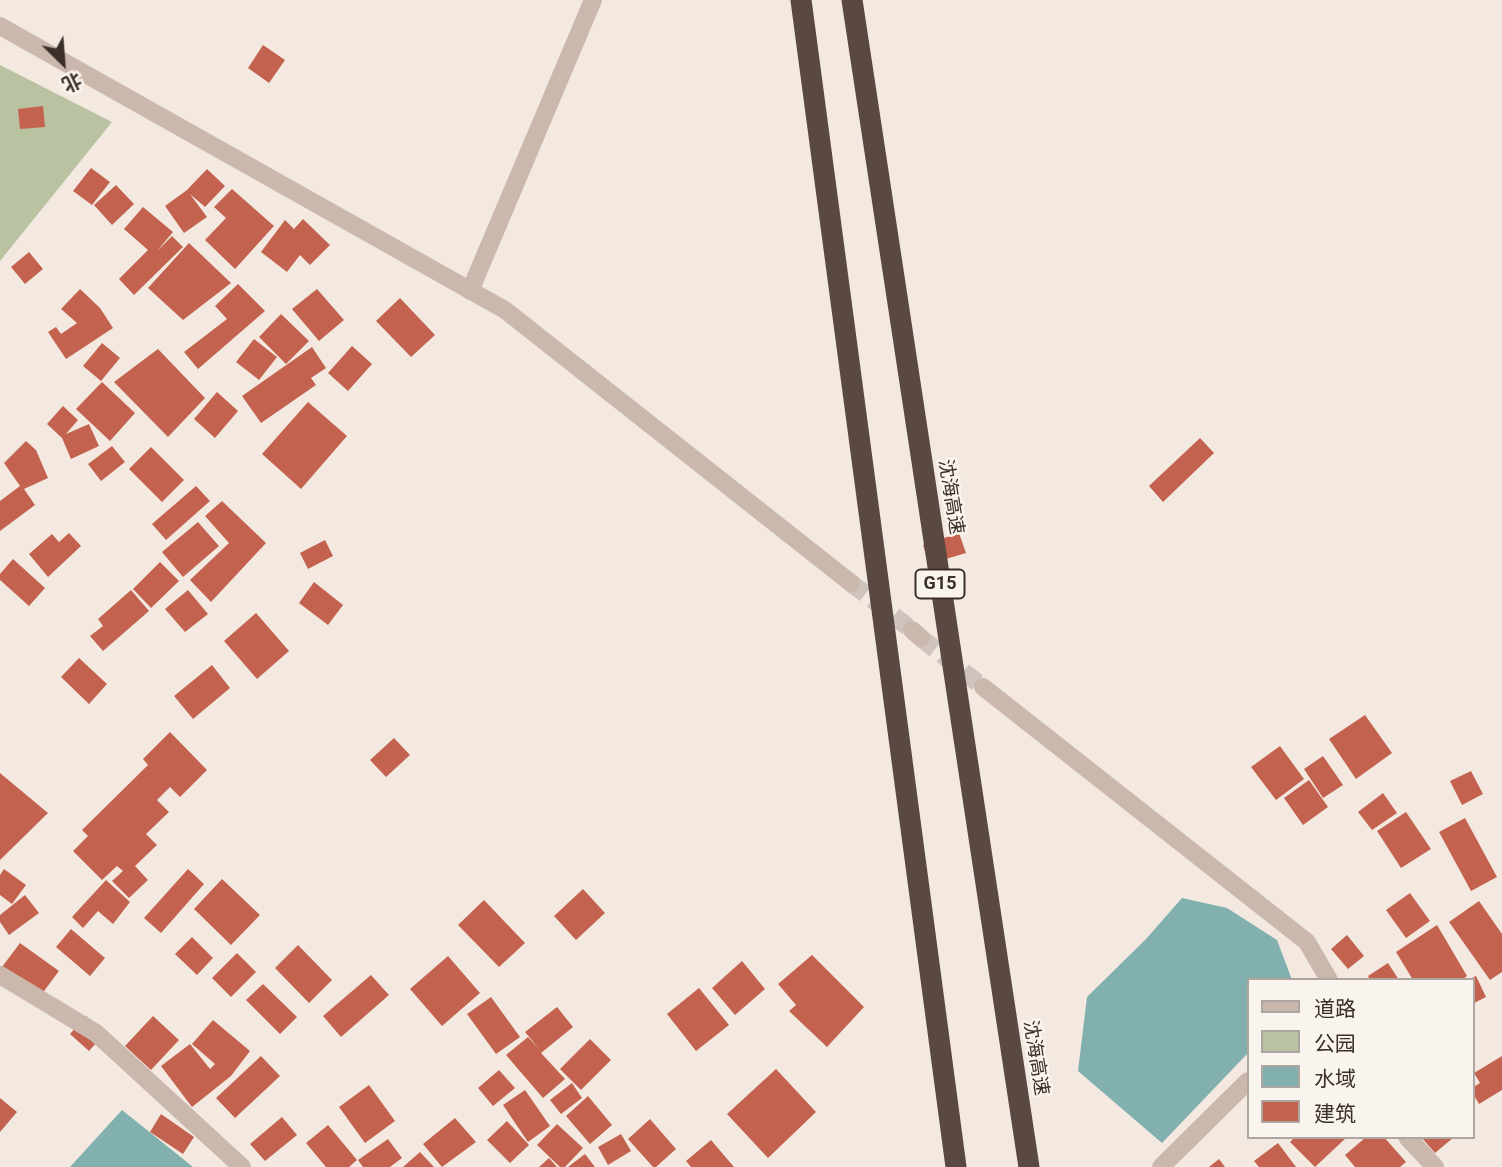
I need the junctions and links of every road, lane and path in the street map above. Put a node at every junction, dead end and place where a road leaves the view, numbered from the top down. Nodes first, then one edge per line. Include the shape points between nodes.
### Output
1 (593, 0) edge
2 (801, 0) edge
3 (852, 0) edge
4 (0, 26) edge
5 (470, 291) junction
6 (851, 583) tunnel mouth
7 (983, 687) tunnel mouth
8 (0, 975) edge
9 (1328, 978) edge
10 (1246, 1083) edge
11 (1409, 1139) edge
12 (242, 1167) edge
13 (956, 1167) edge
14 (1029, 1167) edge
15 (1161, 1167) edge
16 (1435, 1167) edge

1 - 5 street
2 - 13 highway
3 - 14 highway, 沈海高速 / G15
4 - 5 street
5 - 6 street via 505,310
7 - 9 street via 1307,942
8 - 12 street via 96,1033
10 - 15 street
11 - 16 street

